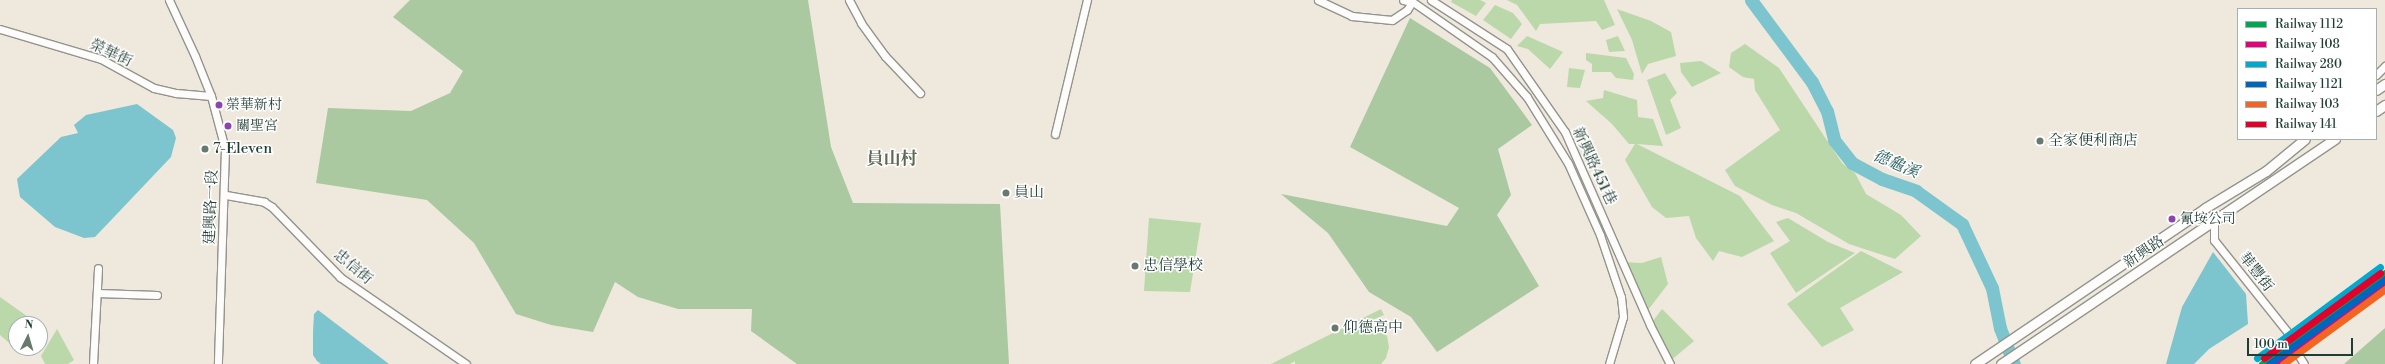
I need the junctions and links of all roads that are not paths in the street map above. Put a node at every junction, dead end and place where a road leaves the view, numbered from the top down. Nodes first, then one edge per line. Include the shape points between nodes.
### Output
1 (169, 0) edge
2 (849, 0) edge
3 (1087, 0) edge
4 (1318, 0) edge
5 (1403, 0) edge
6 (1431, 0) edge
7 (1411, 1) edge
8 (0, 29) edge
9 (2385, 66) edge
10 (2377, 74) edge
11 (920, 93) dead end
12 (211, 96) junction
13 (2385, 104) edge
14 (2377, 110) edge
15 (1055, 134) dead end
16 (2304, 140) edge
17 (2334, 140) edge
18 (226, 196) junction
19 (2214, 222) junction
20 (98, 268) dead end
21 (97, 292) junction
22 (157, 295) dead end
23 (2289, 334) tunnel mouth
24 (2299, 356) tunnel mouth
25 (2003, 363) edge
26 (93, 364) edge
27 (218, 364) edge
28 (466, 364) edge
29 (1609, 364) edge
30 (1670, 364) edge
31 (1975, 364) edge
32 (2304, 364) edge

1 - 12 street, 建興路一段
2 - 11 street via 861,23 885,56
3 - 15 street
4 - 7 street via 1352,16 1392,20 1407,10
5 - 7 street
6 - 30 street, 新興路451巷 via 1507,49 1565,132 1591,186 1647,319
7 - 29 street via 1492,57 1527,97 1568,163 1600,235 1621,297 1623,318
8 - 12 street, 榮華街 via 101,59 154,88
9 - 10 street
12 - 18 street, 建興路一段 via 225,149
13 - 14 main road
16 - 31 main road, 新興路 via 2266,171
17 - 19 main road, 新興路
18 - 27 street, 建興路一段
18 - 28 street, 忠信街 via 264,202 272,207 340,276
19 - 23 street, 華豐街 via 2214,240
19 - 25 main road, 新興路
20 - 21 street
21 - 22 street
21 - 26 street
24 - 32 street

